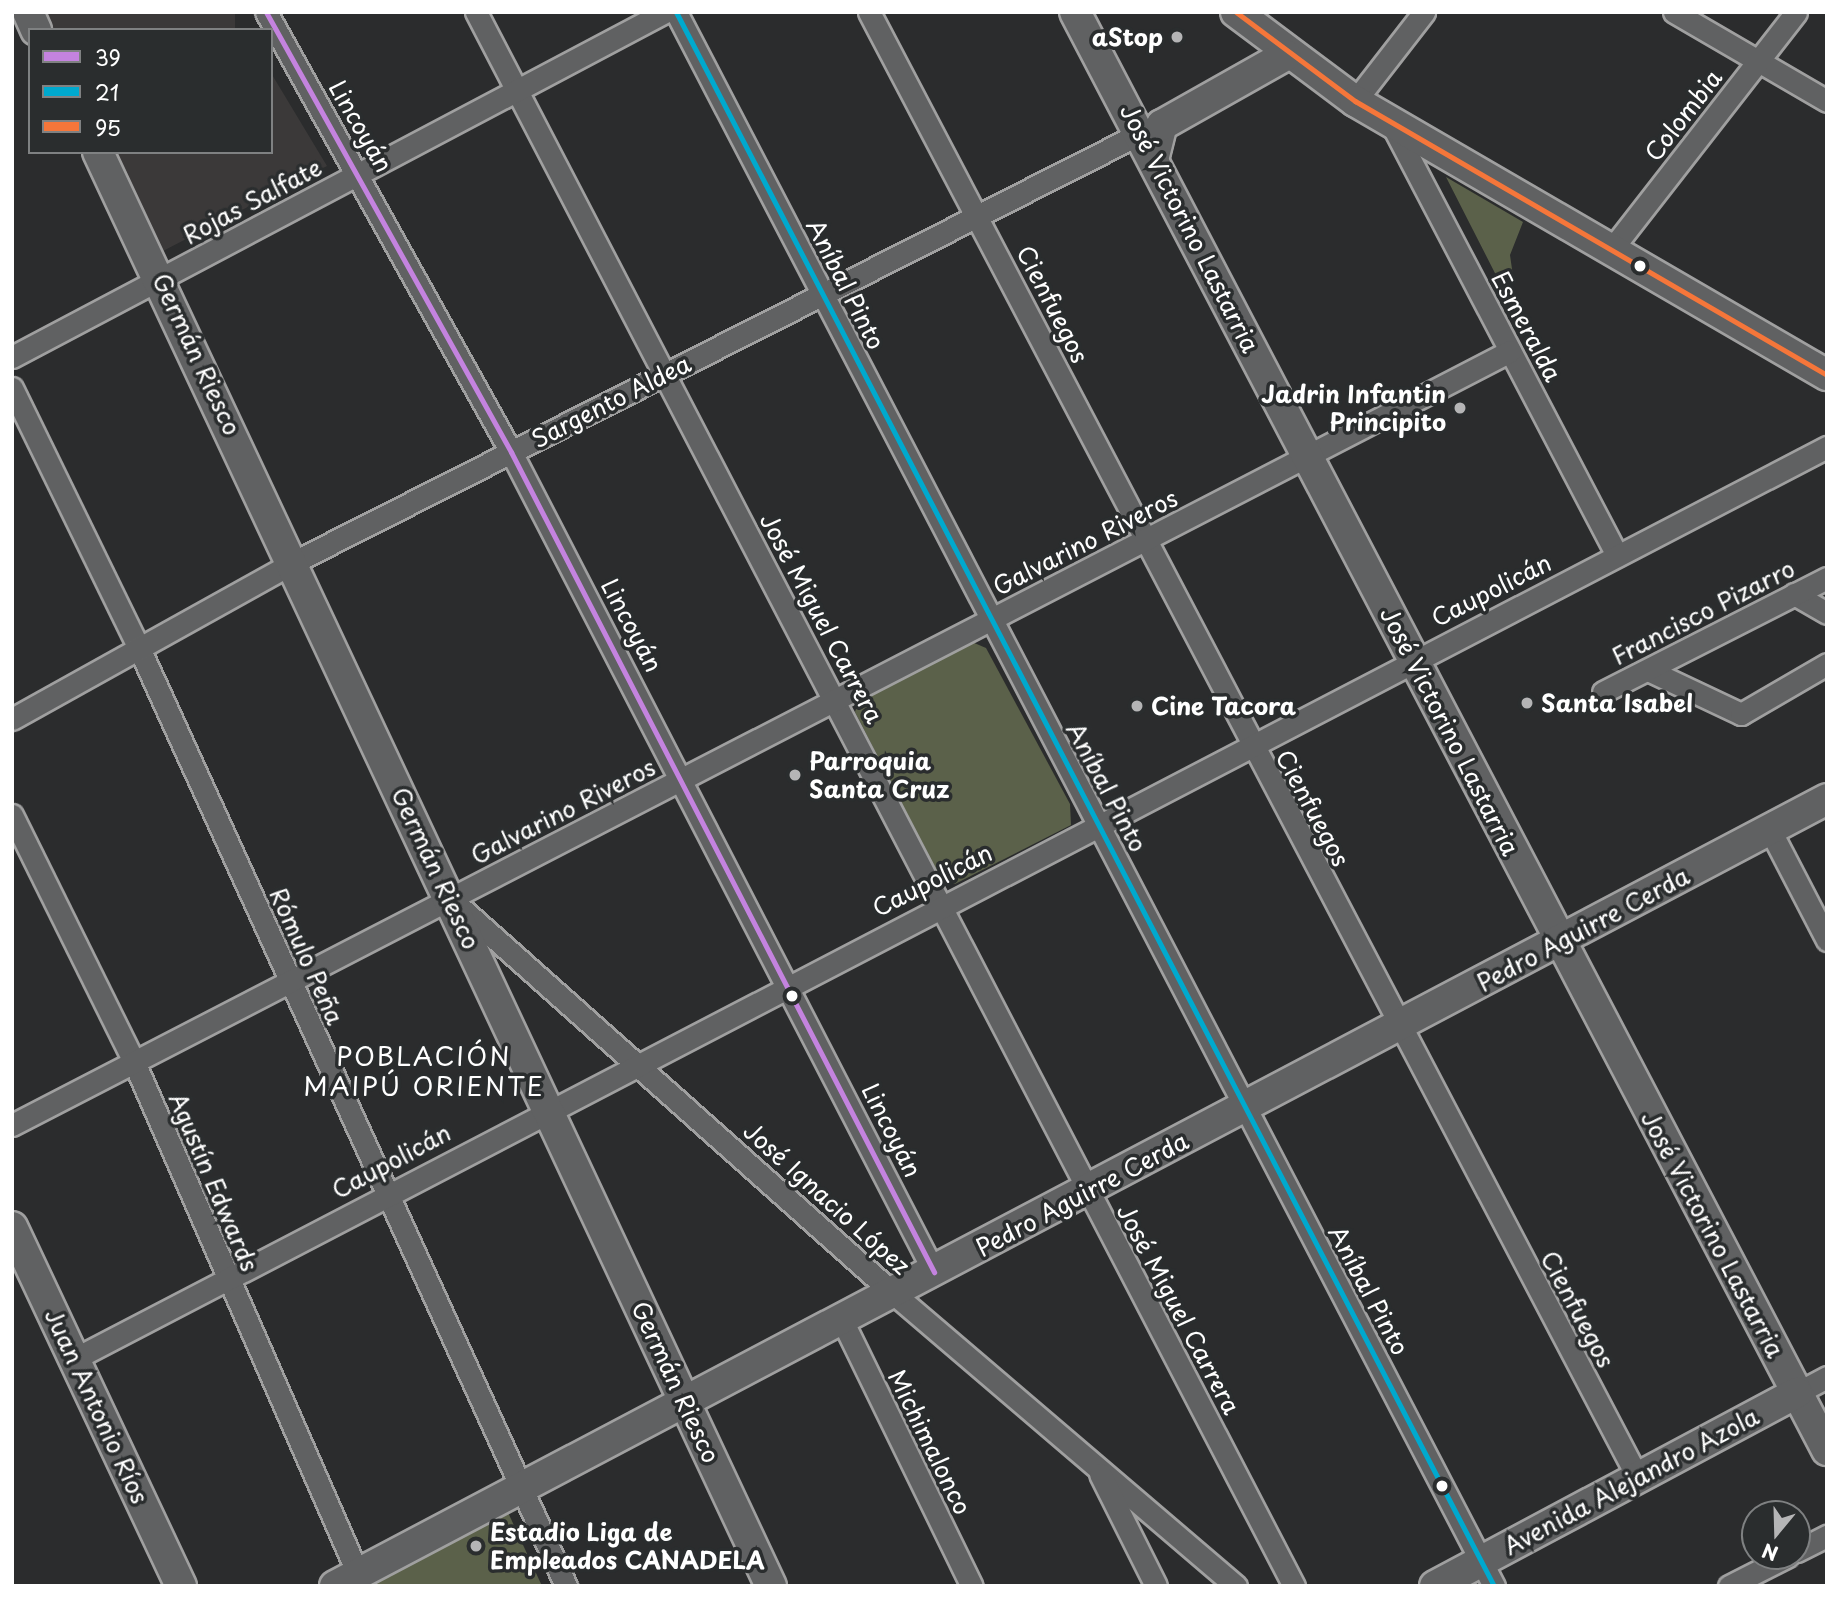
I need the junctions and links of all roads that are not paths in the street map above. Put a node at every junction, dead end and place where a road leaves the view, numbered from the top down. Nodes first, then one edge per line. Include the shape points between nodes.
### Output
1 (28, 12) edge
2 (266, 12) edge
3 (476, 12) edge
4 (665, 12) edge
5 (676, 12) edge
6 (869, 12) edge
7 (1075, 12) edge
8 (1236, 12) edge
9 (1424, 12) edge
10 (1674, 12) edge
11 (1796, 12) edge
12 (35, 28) edge
13 (1286, 55) junction
14 (1758, 61) junction
15 (517, 91) junction
16 (1355, 101) junction
17 (1827, 101) edge
18 (1391, 122) junction
19 (1148, 144) junction
20 (99, 154) edge
21 (358, 174) junction
22 (978, 216) junction
23 (1611, 250) junction
24 (162, 279) junction
25 (822, 295) junction
26 (1510, 351) junction
27 (12, 357) edge
28 (664, 375) junction
29 (1827, 375) edge
30 (12, 388) edge
31 (1823, 447) edge
32 (511, 452) junction
33 (1308, 456) junction
34 (1145, 540) junction
35 (1617, 555) junction
36 (294, 562) junction
37 (1827, 578) edge
38 (1794, 594) junction
39 (1827, 613) edge
40 (990, 620) junction
41 (139, 648) junction
42 (1413, 660) junction
43 (1827, 664) edge
44 (1648, 670) junction
45 (1603, 692) dead end
46 (835, 700) junction
47 (12, 719) edge
48 (1250, 744) junction
49 (684, 779) junction
50 (1827, 799) edge
51 (12, 815) edge
52 (1097, 824) junction
53 (1770, 830) junction
54 (451, 899) junction
55 (943, 904) junction
56 (1827, 940) edge
57 (1561, 942) junction
58 (290, 982) junction
59 (789, 984) junction
60 (1400, 1028) junction
61 (134, 1062) junction
62 (640, 1063) junction
63 (547, 1109) junction
64 (1245, 1109) junction
65 (12, 1125) edge
66 (386, 1192) junction
67 (1088, 1192) junction
68 (12, 1227) edge
69 (934, 1272) junction
70 (227, 1278) junction
71 (893, 1293) junction
72 (842, 1321) junction
73 (76, 1358) junction
74 (1827, 1377) edge
75 (1797, 1393) junction
76 (685, 1402) junction
77 (1827, 1450) edge
78 (1096, 1466) junction
79 (1637, 1476) junction
80 (520, 1489) junction
81 (1827, 1536) edge
82 (1811, 1545) edge
83 (1760, 1570) edge
84 (1488, 1574) edge
85 (347, 1580) edge
86 (181, 1586) edge
87 (566, 1586) edge
88 (771, 1586) edge
89 (972, 1586) edge
90 (1156, 1586) edge
91 (1236, 1586) edge
92 (1294, 1586) edge
93 (1435, 1586) edge
94 (1729, 1586) edge

1 - 12 main road
2 - 21 street, Lincoyán
3 - 15 street, José Miguel Carrera
4 - 15 street, Rojas Salfate
5 - 25 street, Aníbal Pinto
6 - 22 street, Cienfuegos
7 - 19 main road, José Victorino Lastarria
8 - 13 main road
9 - 16 street
10 - 14 street
11 - 14 street, Colombia
13 - 16 main road
13 - 19 main road via 1162,125
14 - 17 street
14 - 23 street, Colombia
15 - 21 street, Rojas Salfate
15 - 28 street, José Miguel Carrera
16 - 18 main road
18 - 23 main road
18 - 26 street, Esmeralda
19 - 22 street, Sargento Aldea
19 - 33 main road, José Victorino Lastarria
20 - 24 main road, Germán Riesco
21 - 24 street, Rojas Salfate
21 - 32 street, Lincoyán
22 - 25 street, Sargento Aldea
22 - 34 street, Cienfuegos
23 - 29 main road
24 - 27 street, Rojas Salfate
24 - 36 main road, Germán Riesco
25 - 28 street, Sargento Aldea
25 - 40 street, Aníbal Pinto
26 - 33 street, Galvarino Riveros
26 - 35 street, Esmeralda
28 - 32 street, Sargento Aldea
28 - 46 street, José Miguel Carrera
30 - 41 street, Rómulo Peña
31 - 35 street, Caupolicán
32 - 36 street, Sargento Aldea
32 - 49 street, Lincoyán
33 - 34 street, Galvarino Riveros
33 - 42 main road, José Victorino Lastarria
34 - 40 street, Galvarino Riveros
34 - 48 street, Cienfuegos
35 - 42 street, Caupolicán
36 - 41 street, Sargento Aldea
36 - 54 main road, Germán Riesco
37 - 38 street, Francisco Pizarro
38 - 39 street
38 - 44 street, Francisco Pizarro
40 - 46 street, Galvarino Riveros
40 - 52 street, Aníbal Pinto
41 - 47 street, Sargento Aldea
41 - 58 street, Rómulo Peña
42 - 48 street, Caupolicán
42 - 57 main road, José Victorino Lastarria
43 - 44 street via 1741,714
44 - 45 street, Francisco Pizarro
46 - 49 street, Galvarino Riveros
46 - 55 street, José Miguel Carrera
48 - 52 street, Caupolicán
48 - 60 street, Cienfuegos
49 - 54 street, Galvarino Riveros
49 - 59 street, Lincoyán
50 - 53 main road, Pedro Aguirre Cerda
51 - 61 street, Agustín Edwards
52 - 55 street, Caupolicán
52 - 64 street, Aníbal Pinto
53 - 56 street
53 - 57 main road, Pedro Aguirre Cerda
54 - 58 street, Galvarino Riveros
54 - 62 street, José Ignacio López
54 - 63 main road, Germán Riesco
55 - 59 street, Caupolicán
55 - 67 street, José Miguel Carrera
57 - 60 main road, Pedro Aguirre Cerda
57 - 75 main road, José Victorino Lastarria
58 - 61 street, Galvarino Riveros
58 - 66 street, Rómulo Peña
59 - 62 street, Caupolicán
59 - 69 street, Lincoyán
60 - 64 main road, Pedro Aguirre Cerda
60 - 79 street, Cienfuegos
61 - 65 street, Galvarino Riveros
61 - 70 street, Agustín Edwards
62 - 63 street, Caupolicán
62 - 71 street, José Ignacio López
63 - 66 street, Caupolicán
63 - 76 main road, Germán Riesco
64 - 67 main road, Pedro Aguirre Cerda
64 - 84 street, Aníbal Pinto
66 - 70 street, Caupolicán
66 - 80 street, Rómulo Peña
67 - 69 main road, Pedro Aguirre Cerda
67 - 92 street, José Miguel Carrera
68 - 73 main road, Juan Antonio Ríos
69 - 71 main road, Pedro Aguirre Cerda
70 - 73 street, Caupolicán
70 - 85 street, Agustín Edwards
71 - 72 main road, Pedro Aguirre Cerda
71 - 78 street, José Ignacio López
72 - 76 main road, Pedro Aguirre Cerda
72 - 89 street, Michimalonco
73 - 86 main road, Juan Antonio Ríos
74 - 75 street, Avenida Alejandro Azola
75 - 77 main road, José Victorino Lastarria
75 - 79 main road, Avenida Alejandro Azola
76 - 80 main road, Pedro Aguirre Cerda
76 - 88 main road, Germán Riesco
78 - 90 street
78 - 91 street, José Ignacio López
79 - 84 main road, Avenida Alejandro Azola
80 - 85 main road, Pedro Aguirre Cerda
80 - 87 street, Rómulo Peña
81 - 82 street
83 - 94 street
84 - 93 main road, Avenida Alejandro Azola

